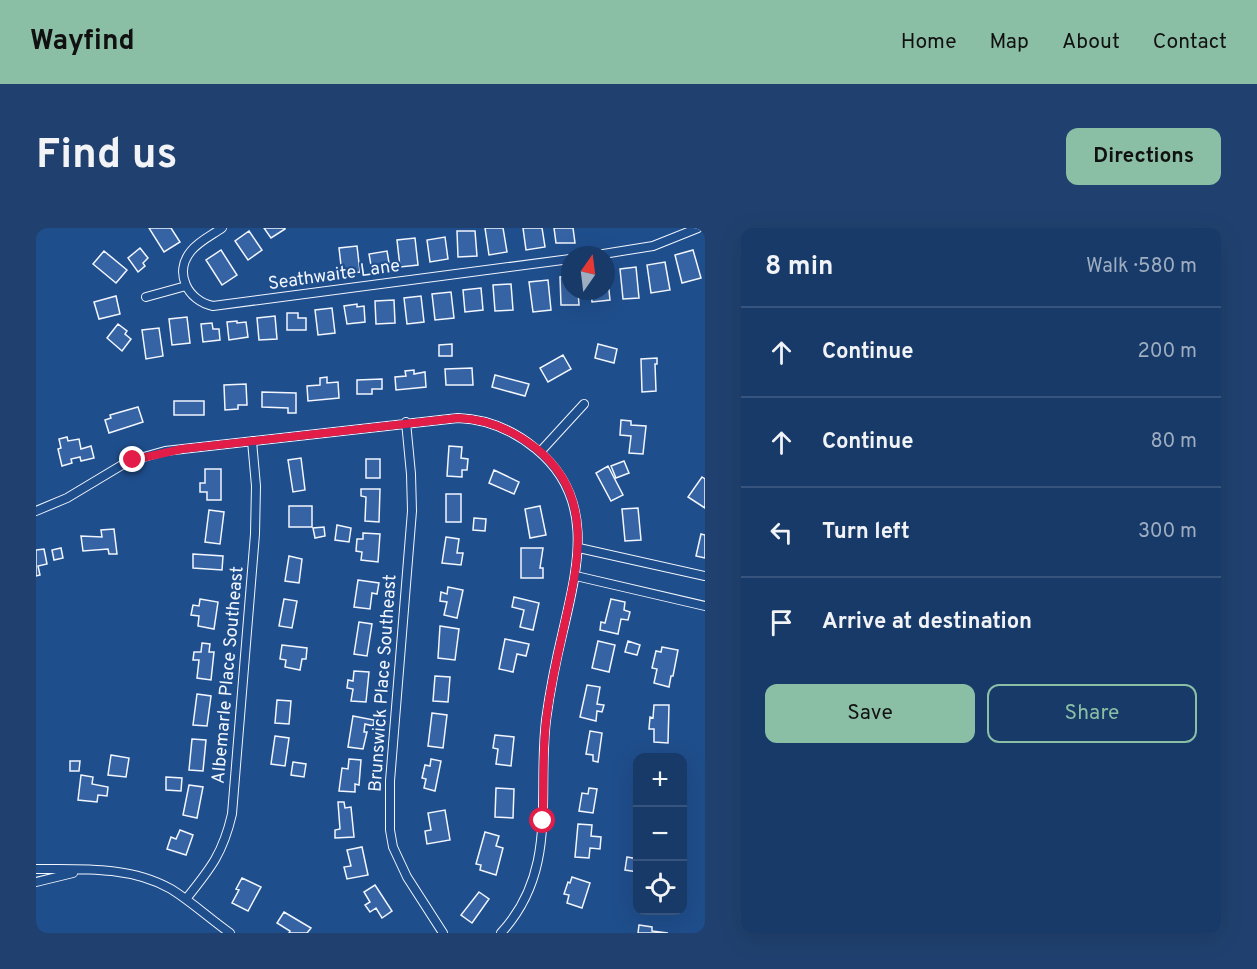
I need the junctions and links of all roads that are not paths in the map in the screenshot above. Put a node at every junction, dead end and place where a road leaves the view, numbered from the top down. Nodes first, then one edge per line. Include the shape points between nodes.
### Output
1 (222, 228) edge
2 (698, 228) edge
3 (615, 252) edge
4 (561, 260) edge
5 (186, 286) junction
6 (146, 297) dead end
7 (584, 405) dead end
8 (406, 422) junction
9 (252, 441) junction
10 (540, 452) junction
11 (36, 511) edge
12 (579, 548) junction
13 (576, 576) junction
14 (705, 576) edge
15 (705, 606) edge
16 (36, 869) edge
17 (84, 870) junction
18 (36, 882) edge
19 (186, 899) junction
20 (230, 933) edge
21 (443, 933) edge
22 (501, 933) edge

1 - 5 street via 188,254
2 - 3 street via 653,246
4 - 5 street, Seathwaite Lane via 221,306 196,300
5 - 6 street
7 - 10 street
8 - 9 street
8 - 10 street via 458,418 486,421 515,434
8 - 21 street, Brunswick Place Southeast via 412,511 390,780 390,830 407,877
9 - 11 street via 165,451 133,460
9 - 19 street, Albemarle Place Southeast via 255,534 232,814 217,860
10 - 12 street via 561,476 572,500
12 - 13 street
12 - 14 street
13 - 15 street
13 - 22 street via 548,708 543,836 538,863 522,903
16 - 17 street
17 - 18 street
17 - 19 street via 141,876
19 - 20 street

